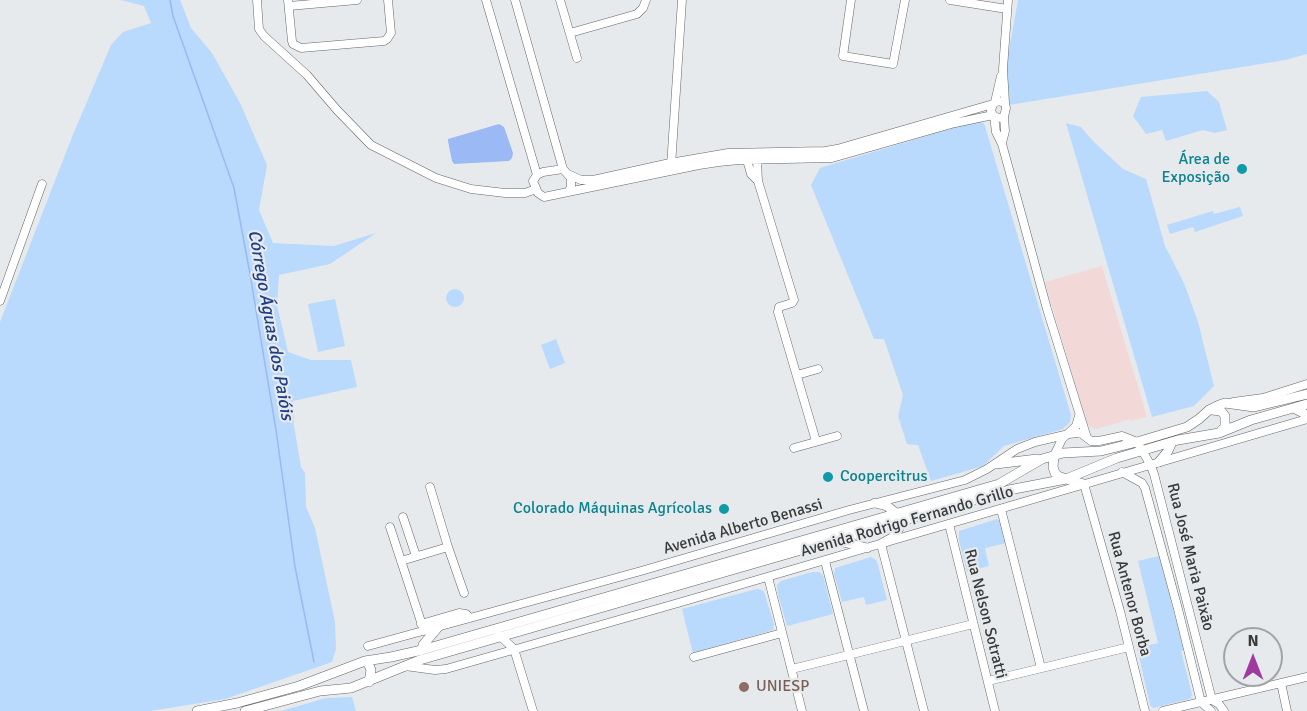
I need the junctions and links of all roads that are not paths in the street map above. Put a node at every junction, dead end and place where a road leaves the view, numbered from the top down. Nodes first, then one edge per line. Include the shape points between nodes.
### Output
1 (257, 0) edge
2 (357, 0) edge
3 (388, 0) edge
4 (486, 0) edge
5 (515, 0) edge
6 (560, 0) edge
7 (646, 0) edge
8 (682, 0) edge
9 (851, 0) edge
10 (905, 0) edge
11 (950, 0) edge
12 (1008, 0) edge
13 (288, 3) edge
14 (1006, 9) junction
15 (570, 33) junction
16 (577, 58) dead end
17 (1003, 69) junction
18 (1005, 102) junction
19 (994, 103) junction
20 (993, 116) junction
21 (1004, 117) junction
22 (1002, 144) junction
23 (747, 160) junction
24 (757, 160) junction
25 (671, 167) junction
26 (566, 172) junction
27 (537, 175) junction
28 (758, 181) junction
29 (42, 184) dead end
30 (536, 189) junction
31 (568, 192) junction
32 (0, 302) edge
33 (818, 369) dead end
34 (797, 375) junction
35 (1307, 384) edge
36 (1307, 394) edge
37 (1225, 403) junction
38 (1307, 404) edge
39 (1294, 408) junction
40 (1209, 410) junction
41 (1080, 414) junction
42 (1307, 417) edge
43 (1219, 433) junction
44 (1069, 434) junction
45 (837, 436) dead end
46 (1087, 438) junction
47 (816, 441) junction
48 (1172, 442) junction
49 (1140, 446) junction
50 (794, 448) dead end
51 (1054, 456) junction
52 (1042, 459) junction
53 (1155, 463) junction
54 (996, 464) junction
55 (1122, 472) junction
56 (1065, 479) junction
57 (1084, 484) junction
58 (430, 487) dead end
59 (875, 503) junction
60 (1001, 509) junction
61 (403, 517) dead end
62 (897, 518) junction
63 (949, 524) junction
64 (390, 527) dead end
65 (836, 540) junction
66 (881, 544) junction
67 (448, 547) junction
68 (867, 548) junction
69 (416, 556) junction
70 (401, 561) junction
71 (825, 561) junction
72 (768, 577) junction
73 (464, 593) dead end
74 (470, 618) junction
75 (973, 624) junction
76 (439, 626) junction
77 (421, 629) junction
78 (493, 629) junction
79 (782, 633) junction
80 (502, 636) junction
81 (906, 640) junction
82 (368, 646) dead end
83 (1129, 647) junction
84 (423, 648) junction
85 (514, 649) junction
86 (849, 654) junction
87 (694, 657) dead end
88 (365, 660) junction
89 (405, 666) junction
90 (344, 668) junction
91 (1041, 668) junction
92 (792, 669) junction
93 (1307, 677) edge
94 (988, 681) junction
95 (369, 682) junction
96 (1283, 683) edge
97 (1265, 687) edge
98 (1282, 687) edge
99 (351, 688) junction
100 (1212, 700) junction
101 (1201, 702) junction
102 (197, 711) edge
103 (244, 711) edge
104 (533, 711) edge
105 (802, 711) edge
106 (864, 711) edge
107 (924, 711) edge
108 (995, 711) edge
109 (1145, 711) edge
110 (1163, 711) edge
111 (1211, 711) edge
112 (1224, 711) edge
113 (1287, 711) edge

1 - 30 street via 264,36 307,75 371,145 436,178 471,189 505,194
2 - 13 street
3 - 13 street via 391,33 384,41 301,48 292,41
4 - 27 street
5 - 26 street
6 - 15 street
7 - 15 street via 639,13
8 - 25 street
9 - 10 street via 843,56 893,64
11 - 14 street
12 - 14 street
14 - 17 street
15 - 16 street
17 - 18 street
17 - 19 street
18 - 19 street
18 - 21 street
19 - 20 street
19 - 25 street via 837,149 728,153
20 - 21 street
20 - 22 street
20 - 24 street via 832,158
21 - 22 street
22 - 41 street
23 - 24 street
23 - 25 street
23 - 28 street
24 - 28 street
25 - 26 street via 593,180 581,180
25 - 31 street
26 - 27 street via 550,170
26 - 31 street via 571,184
27 - 30 street via 533,181
28 - 34 street via 794,300 777,309
29 - 32 street
30 - 31 street via 544,197
33 - 34 street
34 - 47 street
35 - 37 street via 1263,398
36 - 37 main road via 1254,407
37 - 40 main road
38 - 39 main road
39 - 42 main road
39 - 43 main road
40 - 43 main road via 1221,411 1225,416 1225,427
40 - 49 main road via 1187,427
41 - 44 street
41 - 46 street
42 - 53 street, Avenida Rodrigo Fernando Grillo
43 - 48 main road
44 - 46 street
44 - 51 street
44 - 54 street, Avenida Alberto Benassi via 1026,445
45 - 47 street
46 - 49 street via 1099,441 1122,436
47 - 50 street
48 - 49 main road
48 - 53 main road
49 - 51 main road
49 - 53 street
49 - 56 main road
51 - 52 main road
51 - 56 main road via 1055,472
52 - 54 main road
52 - 62 main road via 999,484
53 - 55 street, Avenida Rodrigo Fernando Grillo
53 - 100 street, Rua José Maria Paixão
54 - 59 street, Avenida Alberto Benassi via 965,480
55 - 57 street, Avenida Rodrigo Fernando Grillo
55 - 101 street, Rua José Maria Paixão via 1142,483 1148,497
56 - 57 main road
56 - 62 main road
57 - 60 street, Avenida Rodrigo Fernando Grillo
57 - 83 street, Rua Antenor Borba
58 - 67 street
59 - 62 main road via 887,506
59 - 74 street, Avenida Alberto Benassi
60 - 63 street, Avenida Rodrigo Fernando Grillo
60 - 91 street
61 - 69 street
62 - 65 main road
62 - 66 main road via 896,534
62 - 78 main road
63 - 66 street, Avenida Rodrigo Fernando Grillo
63 - 75 street, Rua Nelson Sotratti
64 - 70 street
65 - 68 main road
65 - 80 main road
66 - 68 street, Avenida Rodrigo Fernando Grillo
66 - 81 street
67 - 69 street
67 - 73 street
68 - 71 street, Avenida Rodrigo Fernando Grillo
69 - 70 street
70 - 77 street
71 - 72 street, Avenida Rodrigo Fernando Grillo
71 - 86 street
72 - 79 street
72 - 85 street, Avenida Rodrigo Fernando Grillo
74 - 76 street, Avenida Alberto Benassi
74 - 77 street via 459,613
75 - 81 street
75 - 94 street, Rua Nelson Sotratti
76 - 77 street, Avenida Alberto Benassi
76 - 84 main road
77 - 82 street, Avenida Alberto Benassi
77 - 84 street
78 - 80 street
78 - 84 main road
79 - 87 street
79 - 92 street
80 - 85 street
80 - 89 main road
81 - 86 street
81 - 107 street
83 - 91 street
83 - 109 street, Rua Antenor Borba
84 - 88 main road
85 - 89 street, Avenida Rodrigo Fernando Grillo via 446,669
85 - 104 street
86 - 92 street
86 - 106 street
88 - 90 main road
88 - 95 main road via 371,670
89 - 95 main road
90 - 99 main road via 343,680
90 - 102 main road via 299,686
91 - 94 street
92 - 105 street
93 - 96 street
94 - 108 street, Rua Nelson Sotratti
95 - 99 main road
97 - 100 street
98 - 113 street
99 - 103 main road via 320,691
100 - 101 street
100 - 112 street
101 - 110 street
101 - 111 street

